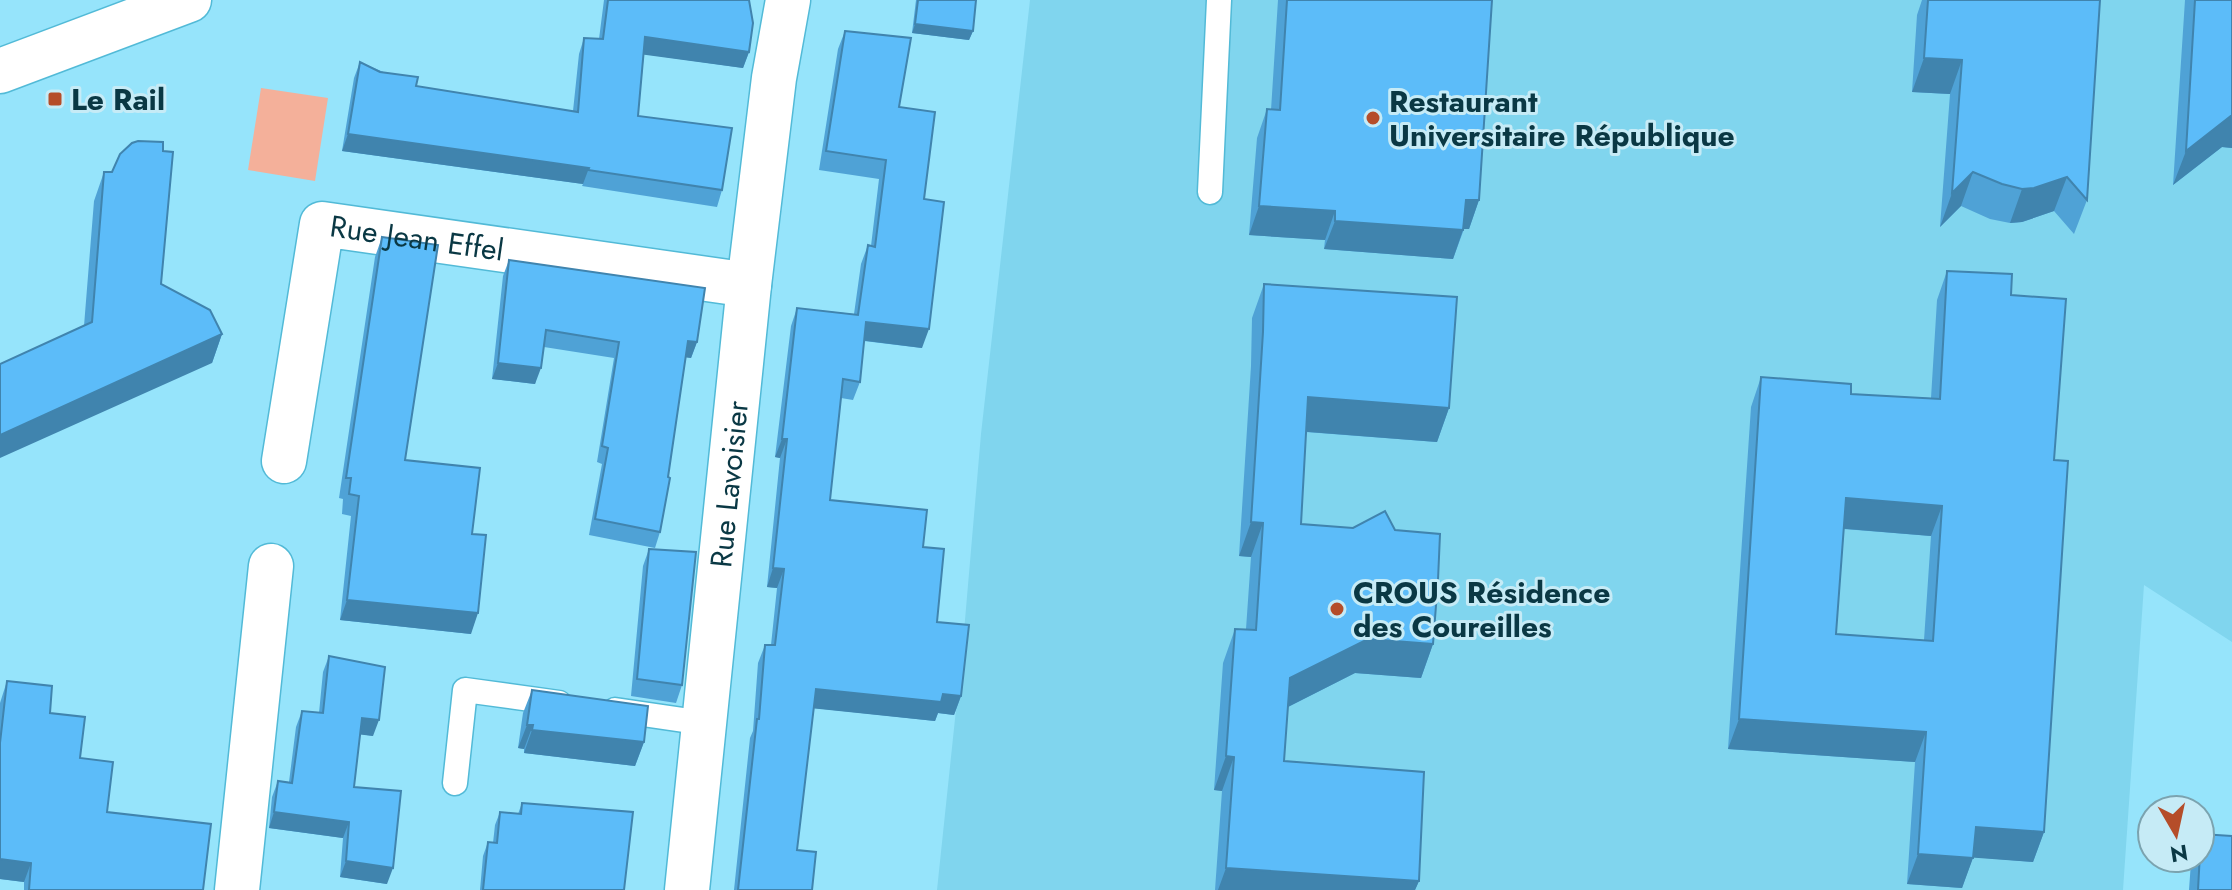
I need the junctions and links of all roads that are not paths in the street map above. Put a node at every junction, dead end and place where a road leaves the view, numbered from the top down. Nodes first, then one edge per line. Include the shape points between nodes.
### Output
1 (189, 0) edge
2 (767, 0) edge
3 (788, 0) edge
4 (1219, 0) edge
5 (0, 71) edge
6 (774, 78) junction
7 (1210, 192) dead end
8 (749, 285) junction
9 (284, 461) dead end
10 (271, 566) dead end
11 (704, 723) junction
12 (455, 783) dead end
13 (237, 890) edge
14 (687, 890) edge

1 - 5 street
2 - 6 street, Rue Lavoisier
3 - 6 street, Rue Lavoisier
4 - 7 lane
6 - 8 street, Rue Lavoisier
8 - 9 street, Rue Jean Effel via 322,224
8 - 11 street, Rue Lavoisier
10 - 13 street
11 - 12 lane via 465,690
11 - 14 street, Rue Lavoisier

